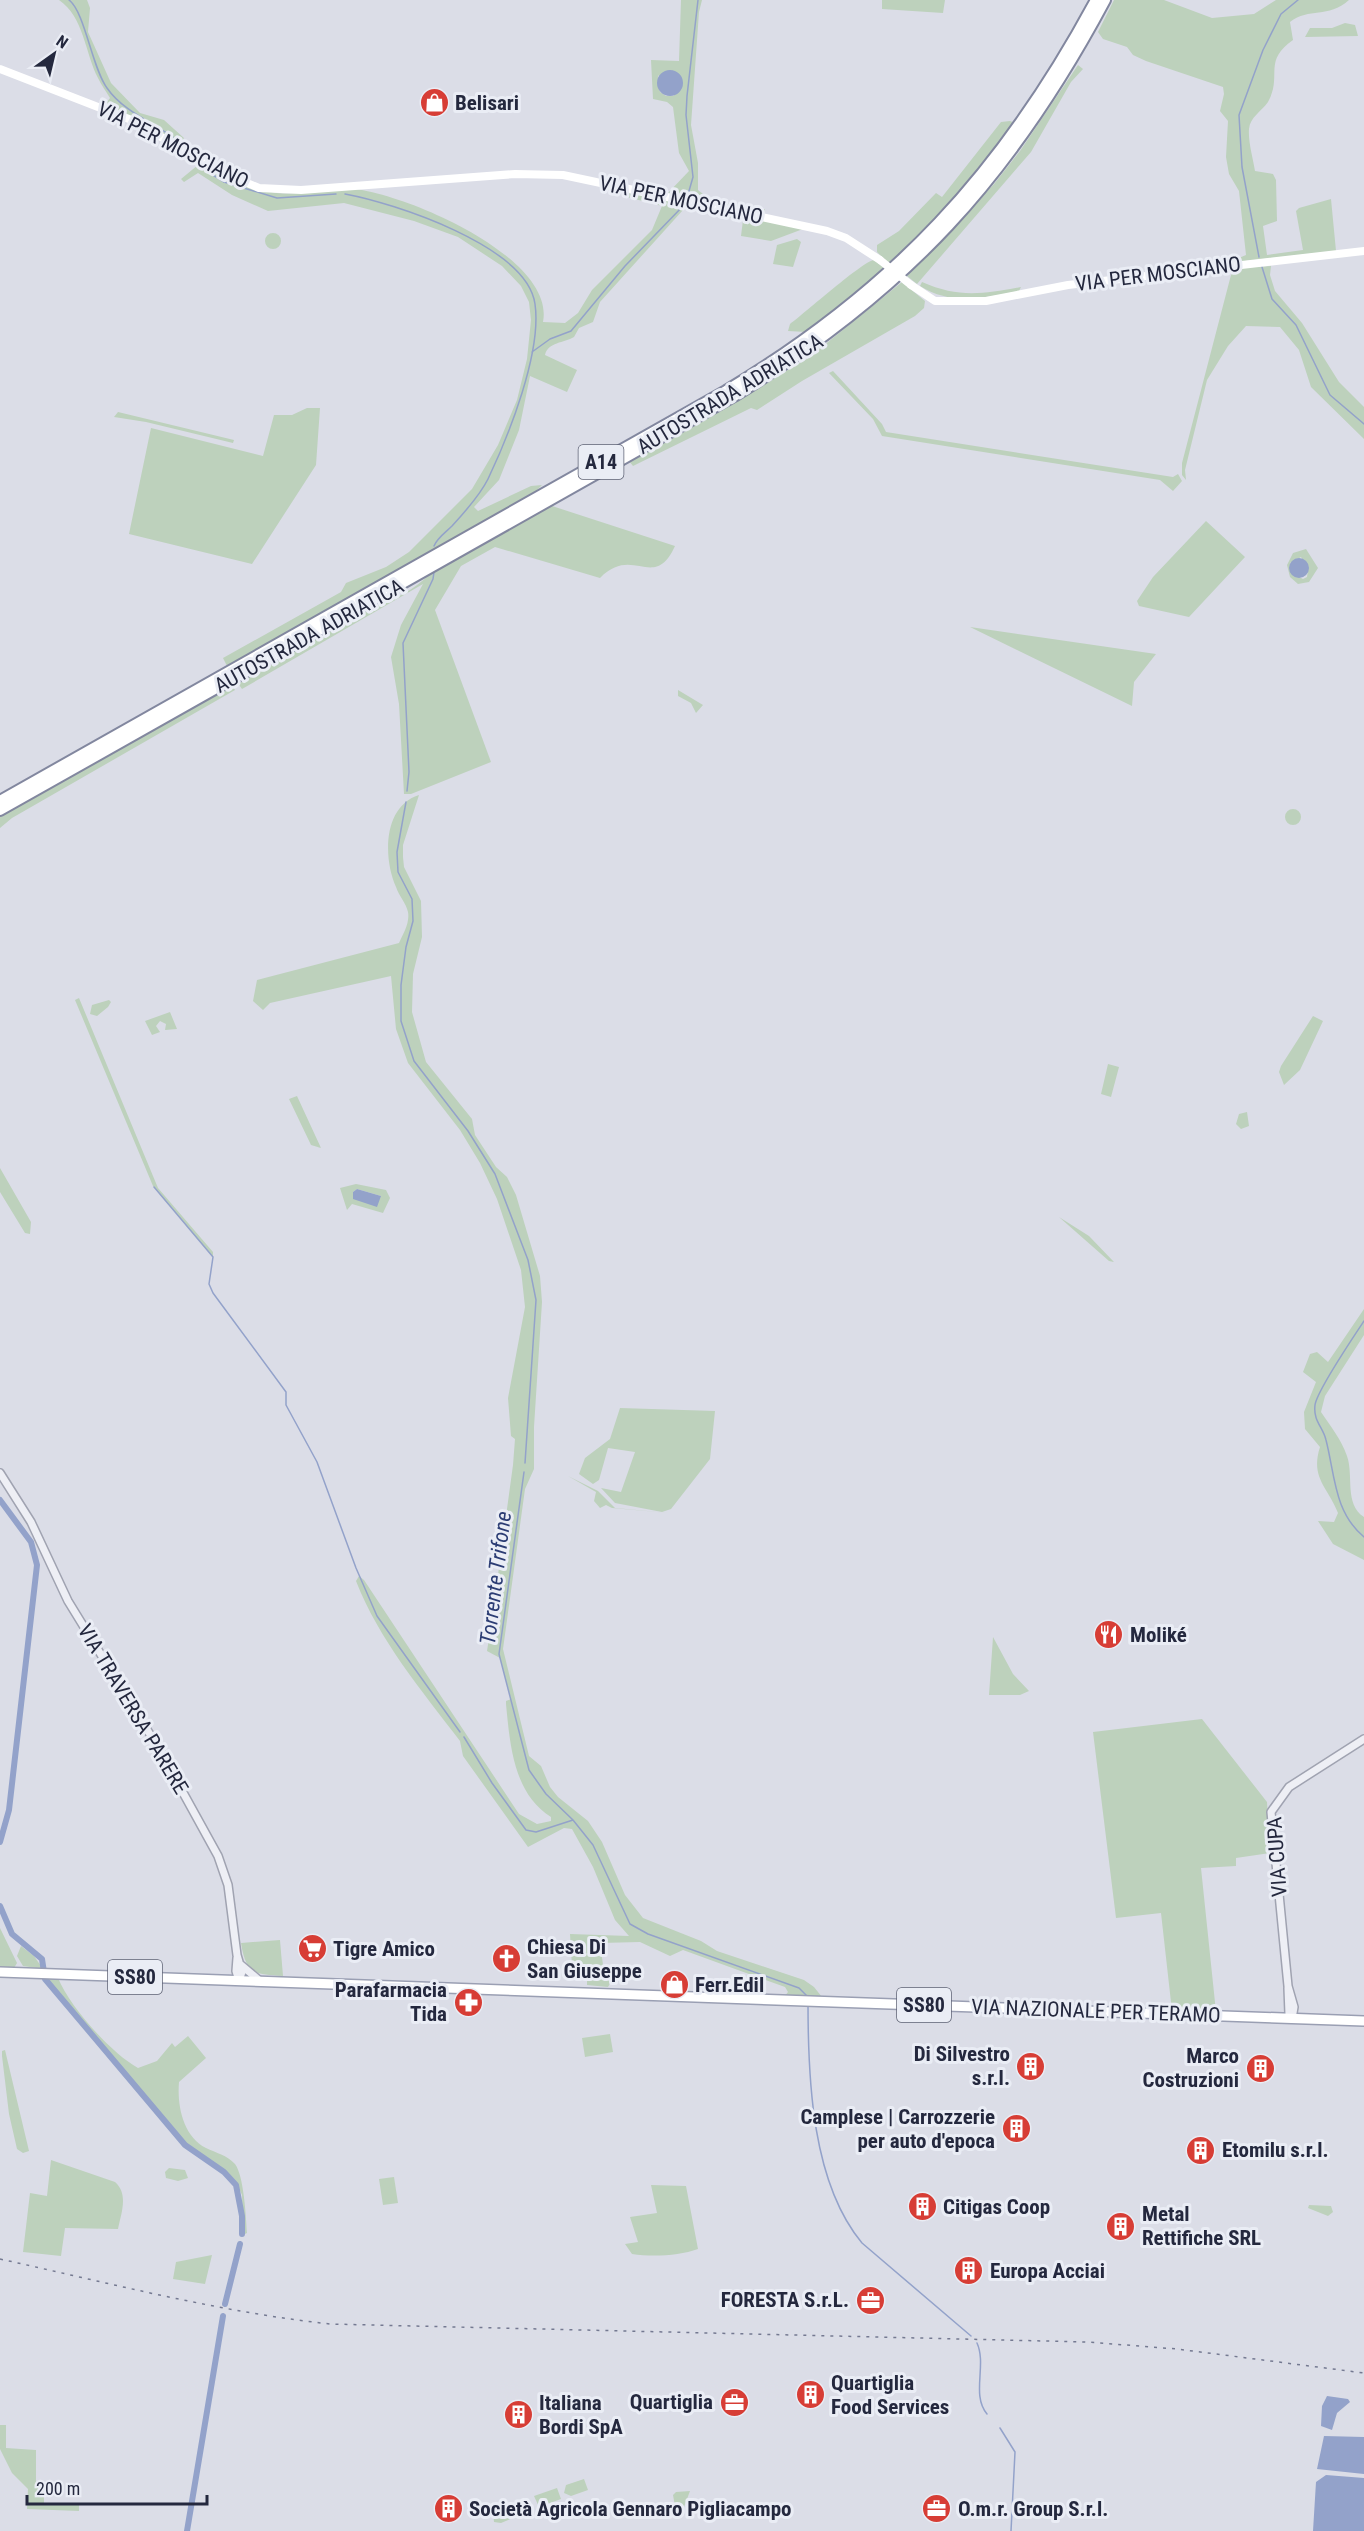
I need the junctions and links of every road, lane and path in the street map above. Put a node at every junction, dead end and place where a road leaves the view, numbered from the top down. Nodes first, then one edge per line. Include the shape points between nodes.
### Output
1 (1096, 0) edge
2 (1105, 0) edge
3 (0, 69) edge
4 (1364, 251) edge
5 (0, 801) edge
6 (0, 810) edge
7 (0, 1473) edge
8 (1364, 1739) edge
9 (238, 1961) junction
10 (0, 1972) edge
11 (220, 1981) junction
12 (239, 1981) junction
13 (266, 1982) junction
14 (1290, 1999) junction
15 (1272, 2018) junction
16 (1292, 2019) junction
17 (1314, 2019) junction
18 (1364, 2021) edge

1 - 5 highway, AUTOSTRADA ADRIATICA / A14 via 1034,106 971,190 898,266 814,335 726,392
2 - 6 highway, AUTOSTRADA ADRIATICA / A14 via 1049,98 981,190 920,256 824,338 734,396
3 - 4 main road, VIA PER MOSCIANO, bridge via 134,121 219,171 260,188 301,190 515,174 564,175 827,231 880,260 935,301 986,301 1080,283
7 - 9 street, VIA TRAVERSA PARERE via 31,1522 68,1601 159,1749 218,1856 228,1885
8 - 14 street, VIA CUPA via 1289,1787 1271,1812
9 - 11 street
9 - 12 street, VIA TRAVERSA PARERE via 242,1975
9 - 13 street via 248,1973
10 - 11 main road, VIA NAZIONALE PER TERAMO / SS80
11 - 12 main road, VIA NAZIONALE PER TERAMO / SS80
12 - 13 main road, VIA NAZIONALE PER TERAMO / SS80
13 - 15 main road, VIA NAZIONALE PER TERAMO / SS80
14 - 15 street
14 - 16 street, VIA CUPA
14 - 17 street via 1301,2014
15 - 16 main road, VIA NAZIONALE PER TERAMO / SS80
16 - 17 main road, VIA NAZIONALE PER TERAMO / SS80
17 - 18 main road, VIA NAZIONALE PER TERAMO / SS80

